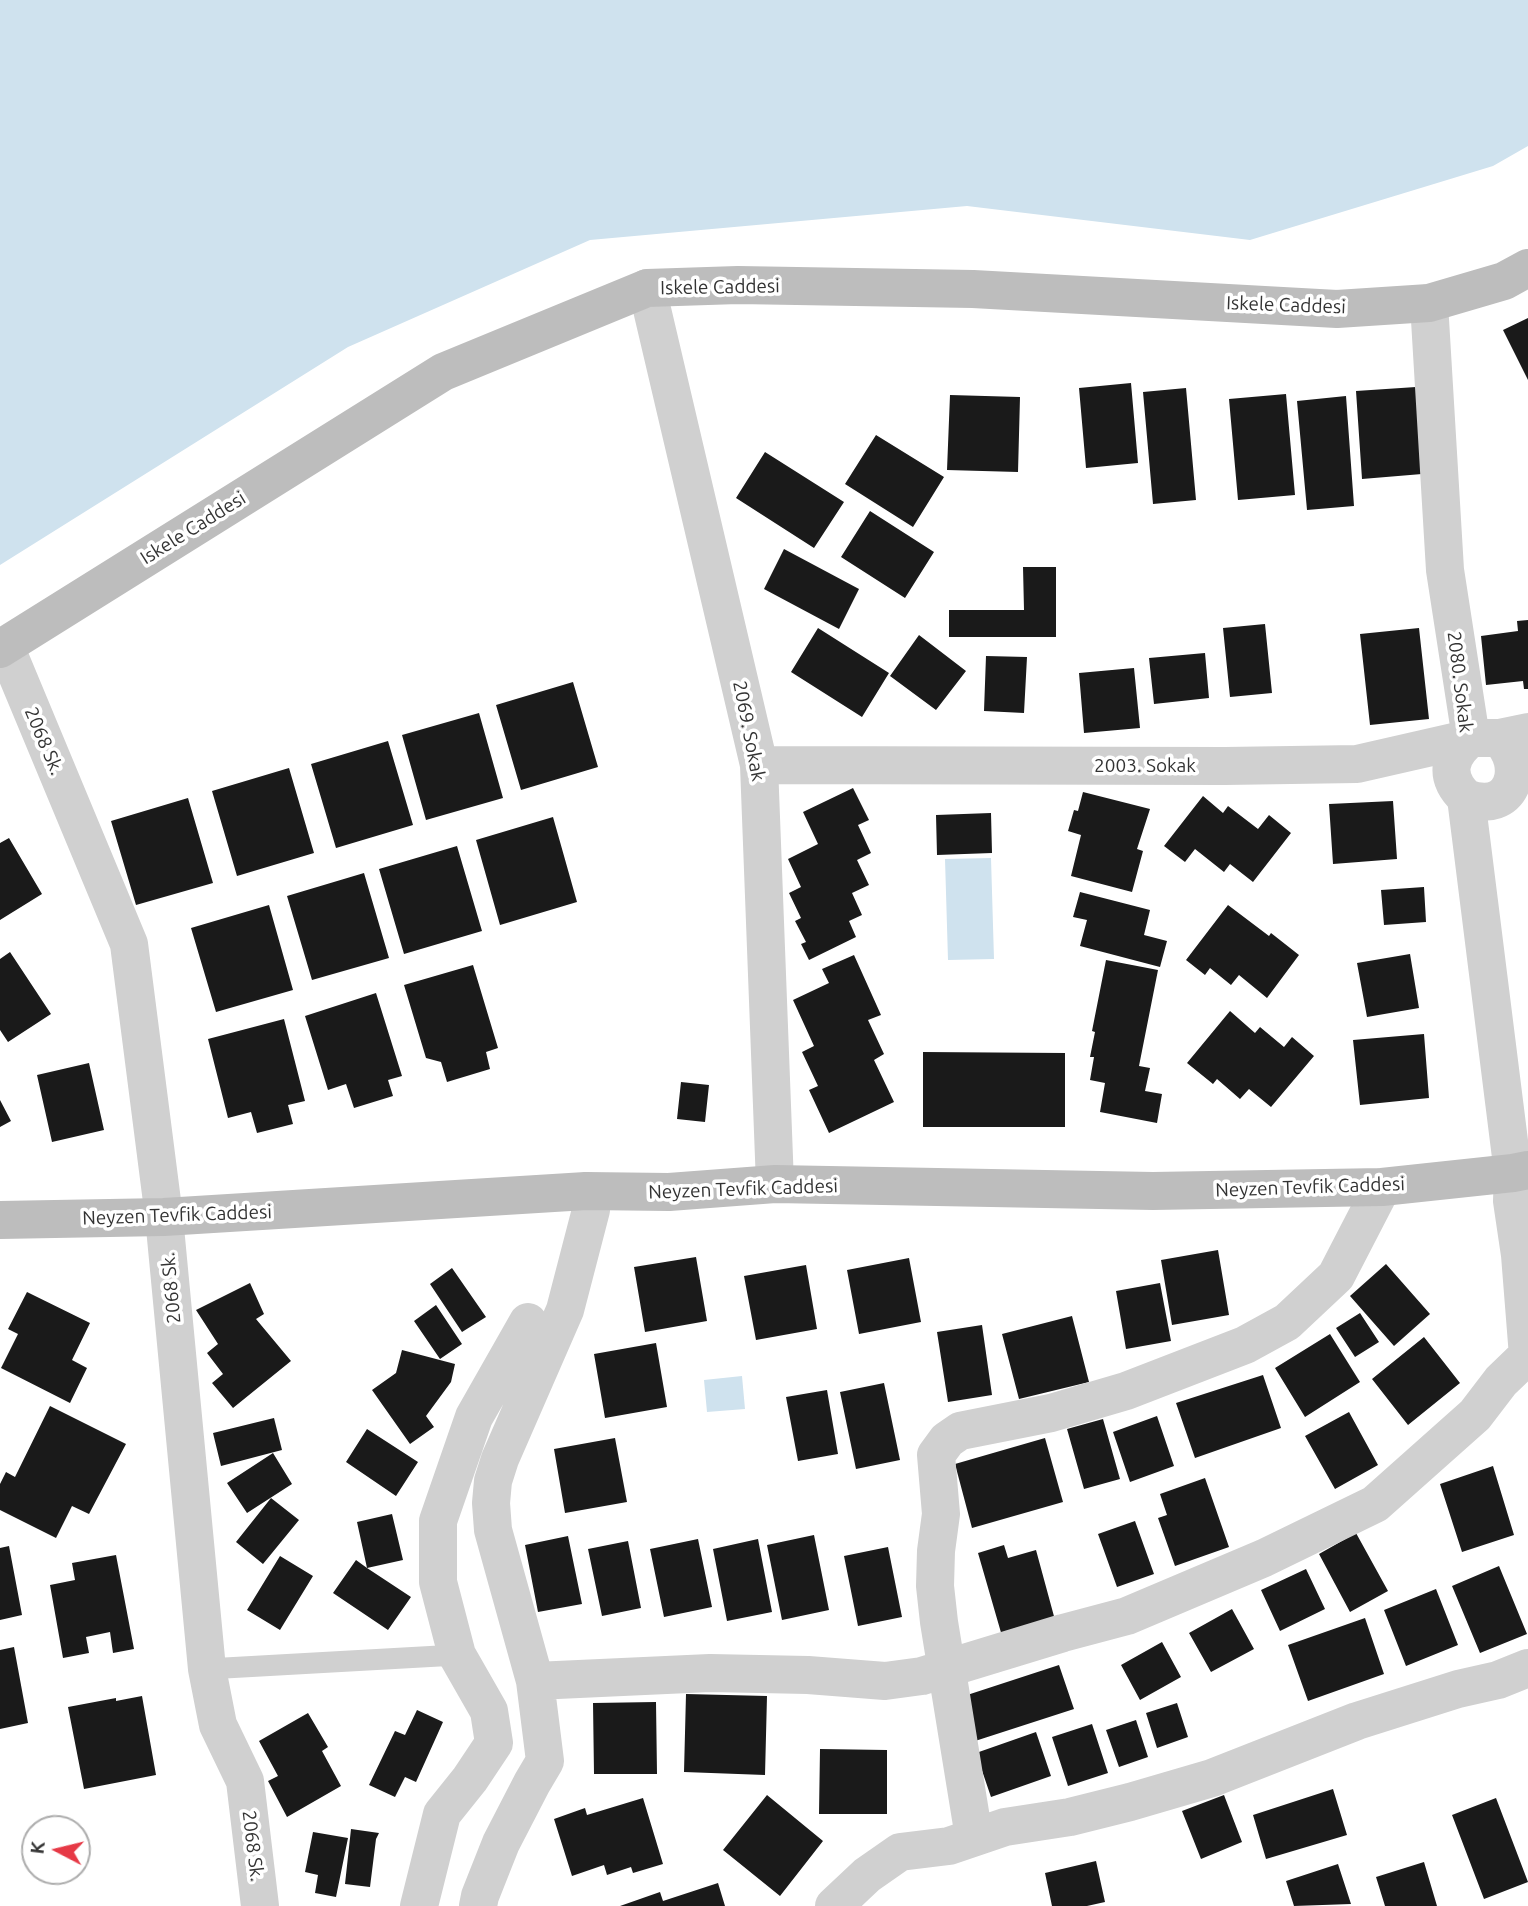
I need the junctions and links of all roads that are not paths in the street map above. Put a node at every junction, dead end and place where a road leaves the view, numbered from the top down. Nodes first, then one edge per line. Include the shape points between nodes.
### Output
1 (1528, 268) edge
2 (647, 288) junction
3 (1429, 303) junction
4 (3, 647) edge
5 (1499, 736) edge
6 (759, 765) junction
7 (1466, 798) junction
8 (1520, 1172) edge
9 (775, 1184) junction
10 (1382, 1187) junction
11 (586, 1191) junction
12 (164, 1217) junction
13 (0, 1220) edge
14 (528, 1322) dead end
15 (1528, 1355) edge
16 (457, 1655) junction
17 (1528, 1668) edge
18 (207, 1669) junction
19 (945, 1669) junction
20 (535, 1681) junction
21 (974, 1837) junction
22 (260, 1906) edge
23 (419, 1906) edge
24 (478, 1906) edge
25 (834, 1906) edge

1 - 3 street, Iskele Caddesi via 1504,281
2 - 3 street, Iskele Caddesi via 973,289 1337,309
2 - 4 street, Iskele Caddesi via 443,372
2 - 6 street, 2069. Sokak
3 - 5 street, 2080. Sokak via 1445,570
4 - 12 street, 2068 Sk. via 129,944
5 - 6 street, 2003. Sokak via 1357,764
5 - 7 street, 2080. Sokak via 1458,748 1451,769
5 - 7 street via 1515,753 1519,775 1515,785 1499,800 1488,803
6 - 9 street, 2069. Sokak
7 - 8 street, 2080. Sokak
8 - 10 street, Neyzen Tevfik Caddesi
8 - 15 street, 2080. Sokak via 1512,1201
9 - 10 street, Neyzen Tevfik Caddesi via 1153,1191
9 - 11 street, Neyzen Tevfik Caddesi via 669,1192
10 - 19 street via 1336,1276 1287,1322 1245,1345 1126,1391 1051,1413 960,1430 947,1440 936,1455 941,1514 935,1586
11 - 12 street, Neyzen Tevfik Caddesi
11 - 20 street via 591,1210 565,1310 500,1459 491,1503 493,1530
12 - 13 street, Neyzen Tevfik Caddesi
12 - 18 street, 2068 Sk.
14 - 16 street via 474,1418 438,1521 438,1582
15 - 19 street via 1475,1415 1375,1504 1264,1558 1127,1616
16 - 18 lane
16 - 23 street via 489,1711 494,1743 442,1814
17 - 21 street via 1357,1721 1212,1778 1070,1817
18 - 22 street, 2068 Sk. via 218,1725 245,1781
19 - 20 street via 885,1681 710,1673
19 - 21 street
20 - 24 street via 545,1761 501,1843
21 - 25 street via 949,1846 900,1852

